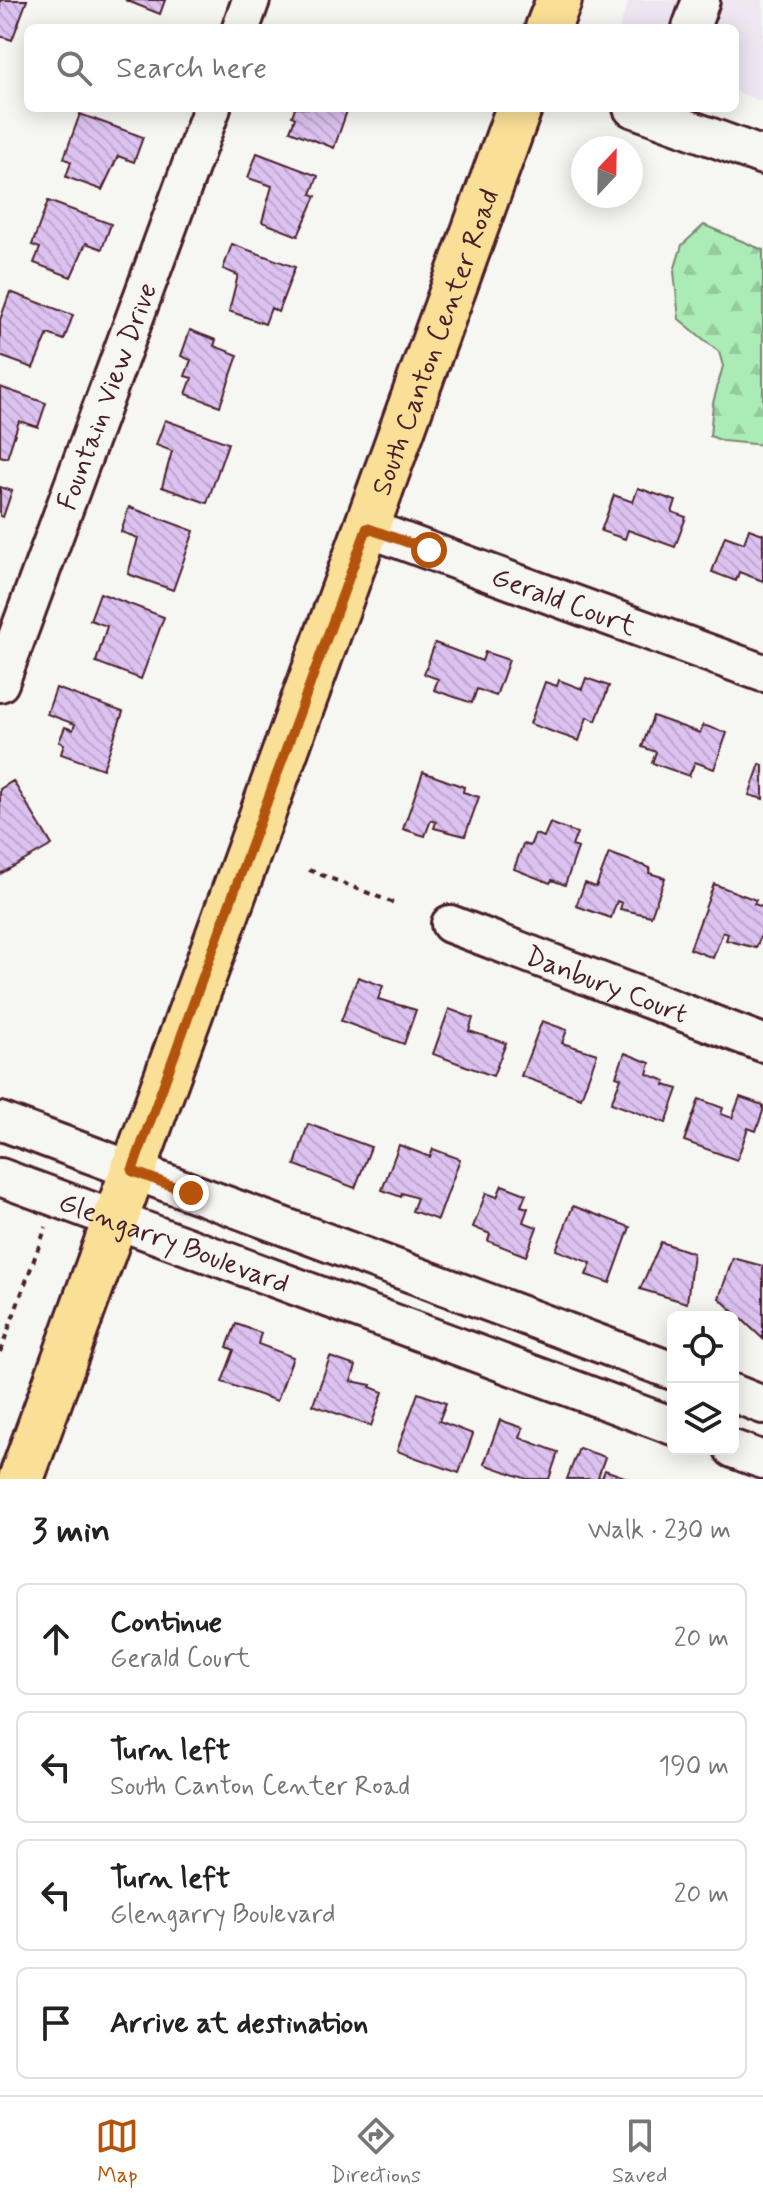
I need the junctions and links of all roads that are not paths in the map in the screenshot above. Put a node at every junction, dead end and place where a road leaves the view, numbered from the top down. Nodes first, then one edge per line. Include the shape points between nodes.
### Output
1 (251, 0) edge
2 (559, 0) edge
3 (701, 0) edge
4 (242, 24) edge
5 (550, 24) edge
6 (692, 24) edge
7 (211, 112) edge
8 (518, 112) edge
9 (643, 112) edge
10 (763, 156) edge
11 (367, 528) junction
12 (763, 673) edge
13 (0, 683) edge
14 (450, 924) dead end
15 (763, 1043) edge
16 (0, 1121) edge
17 (132, 1171) junction
18 (0, 1177) edge
19 (115, 1219) junction
20 (368, 1258) junction
21 (351, 1306) junction
22 (667, 1369) edge
23 (739, 1395) edge
24 (763, 1405) edge
25 (667, 1417) edge
26 (739, 1451) edge
27 (763, 1460) edge
28 (21, 1479) edge

1 - 4 street
2 - 5 main road
3 - 6 street
7 - 13 street, Fountain View Drive
8 - 11 main road, South Canton Center Road
9 - 10 street
11 - 12 street, Gerald Court
11 - 17 main road, South Canton Center Road
14 - 15 street, Danbury Court
16 - 17 street, Glengarry Boulevard
17 - 19 main road, South Canton Center Road
17 - 20 street, Glengarry Boulevard
18 - 19 street, Glengarry Boulevard
19 - 21 street, Glengarry Boulevard
19 - 28 main road, South Canton Center Road
20 - 21 street
20 - 22 street, Glengarry Boulevard
21 - 25 street, Glengarry Boulevard
23 - 24 street
26 - 27 street

